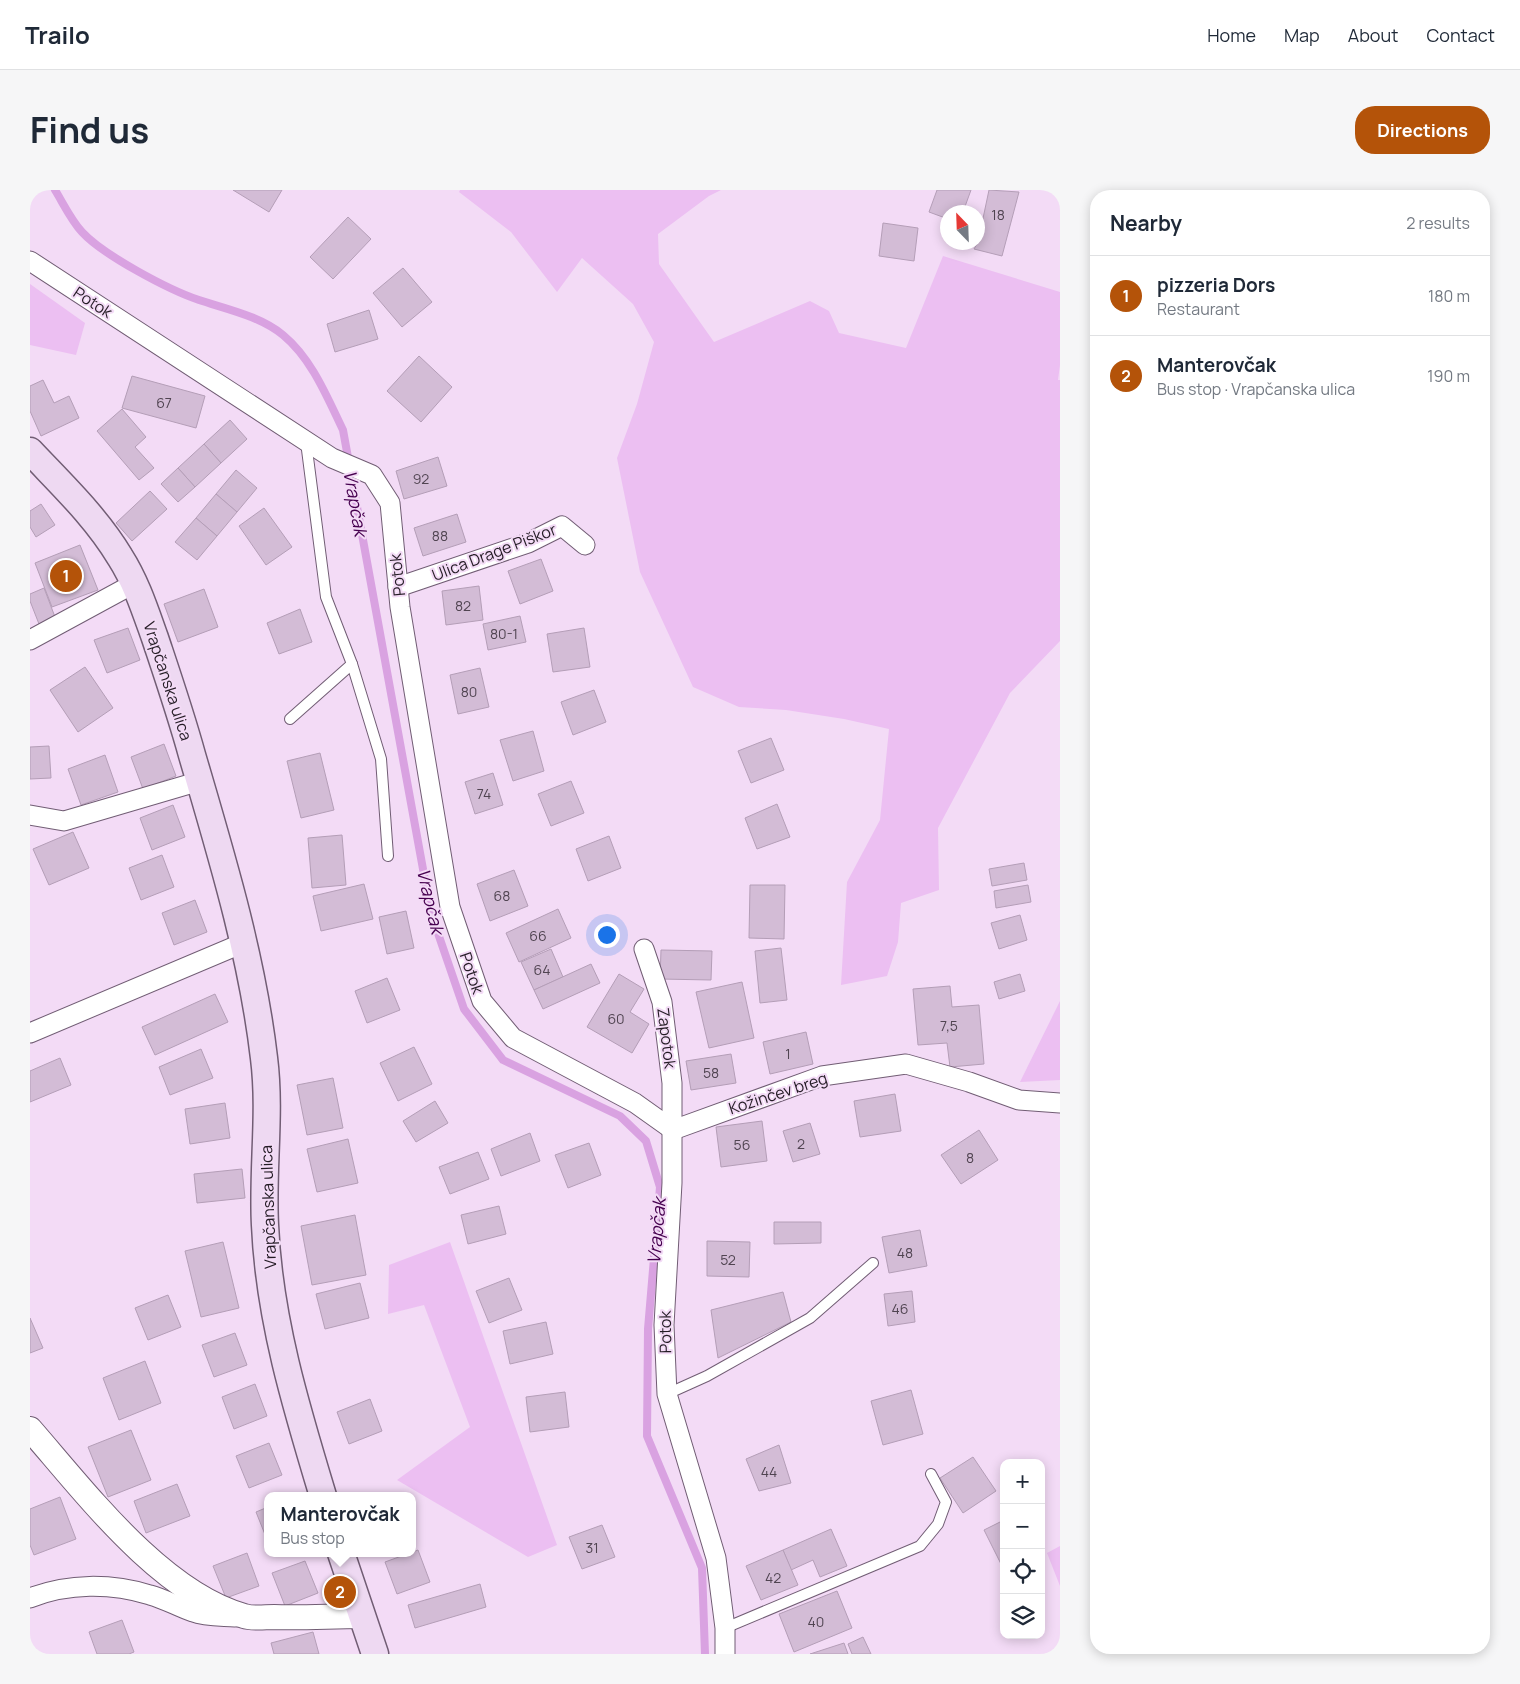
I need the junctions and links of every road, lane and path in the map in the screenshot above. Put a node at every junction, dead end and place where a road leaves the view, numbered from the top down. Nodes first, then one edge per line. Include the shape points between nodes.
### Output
1 (30, 261) edge
2 (306, 442) junction
3 (30, 451) edge
4 (585, 545) dead end
5 (135, 584) junction
6 (398, 587) junction
7 (30, 640) edge
8 (352, 664) junction
9 (290, 719) dead end
10 (200, 781) junction
11 (30, 815) edge
12 (388, 856) dead end
13 (243, 942) junction
14 (644, 949) dead end
15 (30, 1033) edge
16 (1060, 1103) edge
17 (673, 1130) junction
18 (873, 1263) dead end
19 (667, 1394) junction
20 (30, 1429) edge
21 (931, 1474) dead end
22 (322, 1492) edge
23 (342, 1557) edge
24 (30, 1598) edge
25 (361, 1616) junction
26 (246, 1617) junction
27 (725, 1628) junction
28 (375, 1654) edge
29 (725, 1654) edge

1 - 2 street, Potok
2 - 6 street, Potok via 340,462 372,475 390,503
2 - 8 lane via 326,597
3 - 5 main road, Vrapčanska ulica via 105,533
4 - 6 street, Ulica Drage Piškor via 562,526 528,543
5 - 7 street
5 - 10 main road, Vrapčanska ulica via 177,703
6 - 17 street, Potok via 450,907 482,1001 513,1038 635,1102
8 - 9 lane
8 - 12 lane via 381,760
10 - 11 street via 64,821
10 - 13 main road, Vrapčanska ulica
13 - 15 street
13 - 22 main road, Vrapčanska ulica via 264,1061 265,1223 272,1294 285,1365
14 - 17 street, Zapotok via 662,1002 672,1083
16 - 17 street, Kožinčev breg via 1019,1100 906,1064 822,1076
17 - 19 street, Potok via 664,1325
18 - 19 lane via 810,1318 707,1376
19 - 27 street, Potok via 716,1558
20 - 26 street via 123,1534 181,1585 211,1604
21 - 27 lane via 946,1502 938,1524 920,1546
23 - 25 main road
24 - 26 street via 81,1586 115,1587 150,1595 194,1613
25 - 26 street
25 - 28 main road
27 - 29 street, Potok

